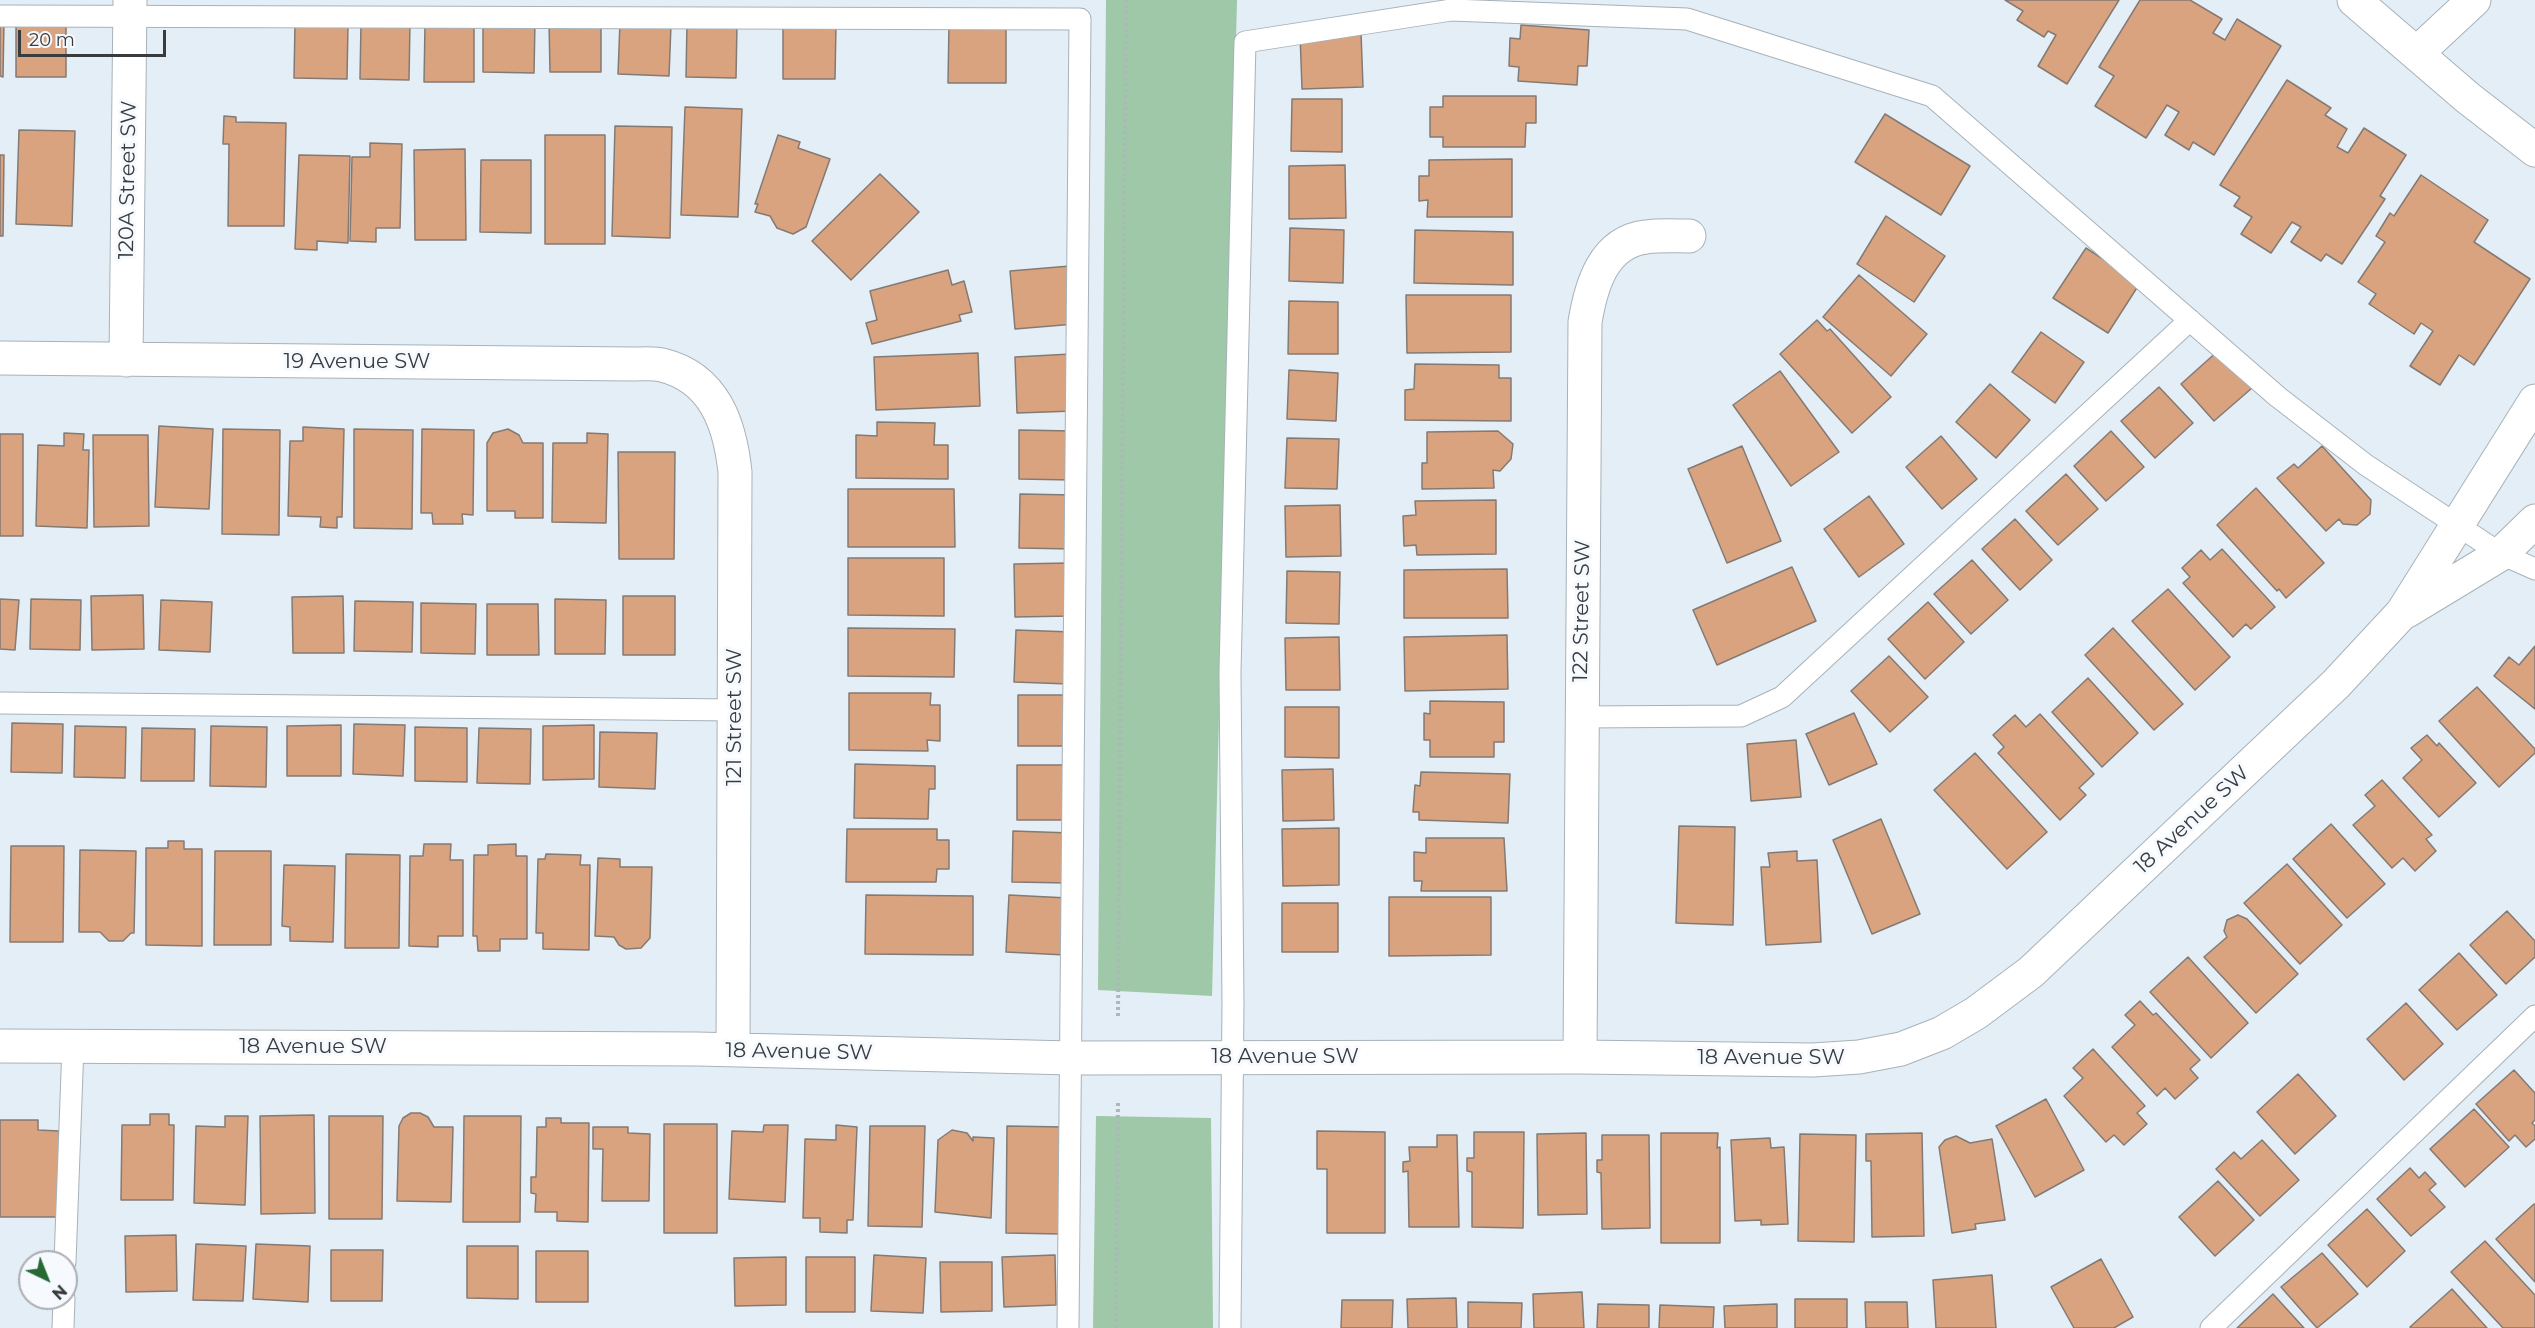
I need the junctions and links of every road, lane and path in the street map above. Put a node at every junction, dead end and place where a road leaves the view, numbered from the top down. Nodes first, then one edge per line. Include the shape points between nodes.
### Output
1 (1126, 0) edge
2 (2354, 0) edge
3 (2474, 0) edge
4 (130, 8) edge
5 (0, 16) edge
6 (2417, 53) junction
7 (2535, 150) edge
8 (1689, 236) dead end
9 (2190, 320) junction
10 (0, 358) edge
11 (126, 360) junction
12 (707, 391) joint
13 (2535, 401) edge
14 (2535, 521) edge
15 (2457, 526) junction
16 (2501, 554) junction
17 (2535, 569) edge
18 (2403, 614) junction
19 (0, 703) edge
20 (736, 710) junction
21 (1580, 717) junction
22 (2535, 1016) edge
23 (1118, 1023) dead end
24 (73, 1045) junction
25 (0, 1046) edge
26 (733, 1050) junction
27 (1233, 1057) junction
28 (1580, 1057) junction
29 (1072, 1058) junction
30 (1118, 1099) dead end
31 (65, 1250) edge
32 (64, 1310) edge
33 (63, 1328) edge
34 (1068, 1328) edge
35 (1116, 1328) edge
36 (1230, 1328) edge
37 (2211, 1328) edge

1 - 23 path
2 - 6 street
3 - 6 street
4 - 5 lane
4 - 11 street, 120A Street SW
4 - 29 lane via 1080,19
6 - 7 street
8 - 21 street, 122 Street SW via 1646,237 1618,248 1593,282 1588,303
9 - 15 lane via 2331,438
9 - 21 lane via 1782,697 1741,716
9 - 27 lane via 1932,96 1687,19 1451,10 1245,42 1230,672
10 - 11 street, 19 Avenue SW
11 - 12 street, 19 Avenue SW via 662,365 686,375
12 - 20 street, 121 Street SW via 729,428 735,472
13 - 15 street, 18 Avenue SW
14 - 16 street, 18 Avenue SW
15 - 16 lane
15 - 18 street, 18 Avenue SW
16 - 17 lane
16 - 18 street, 18 Avenue SW
18 - 28 street, 18 Avenue SW via 2336,684 2031,972 1942,1033 1901,1049 1859,1057
19 - 20 lane
20 - 26 street, 121 Street SW
21 - 28 street, 122 Street SW
22 - 37 lane
24 - 25 street, 18 Avenue SW
24 - 26 street, 18 Avenue SW
24 - 31 lane
26 - 29 street, 18 Avenue SW
27 - 28 street, 18 Avenue SW
27 - 29 street, 18 Avenue SW
27 - 36 lane
29 - 34 lane
30 - 35 path
32 - 33 lane

